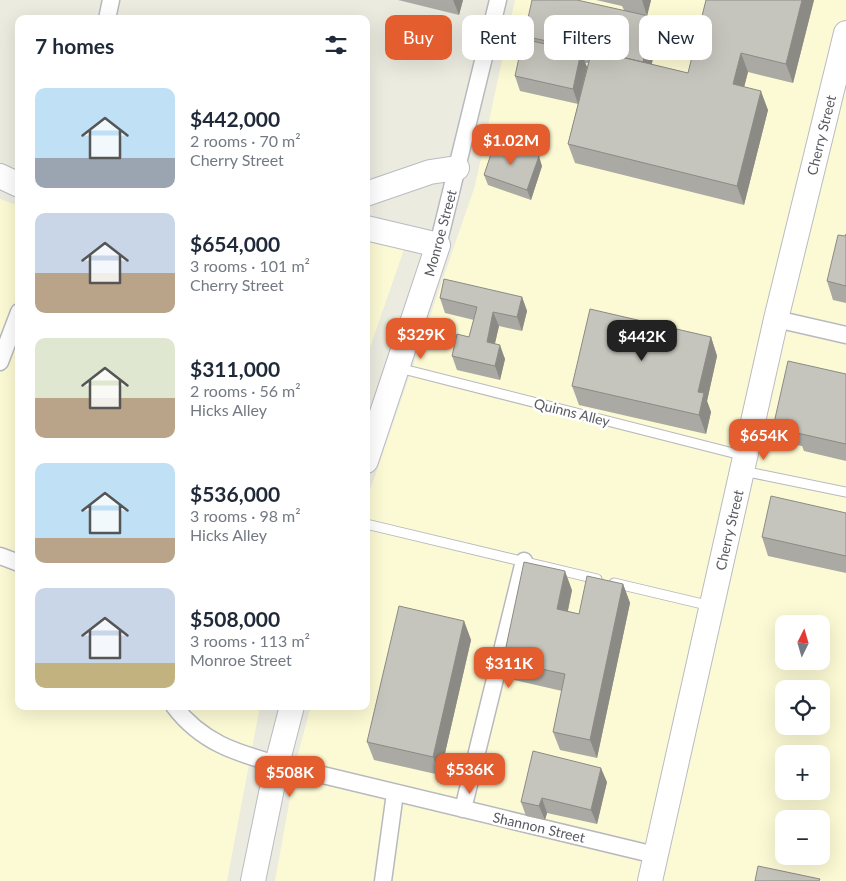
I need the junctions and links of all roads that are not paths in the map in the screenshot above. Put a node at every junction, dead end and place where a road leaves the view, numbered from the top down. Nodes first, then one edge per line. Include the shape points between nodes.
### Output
1 (111, 0) edge
2 (498, 0) edge
3 (108, 15) edge
4 (846, 33) edge
5 (457, 168) junction
6 (0, 176) edge
7 (15, 183) edge
8 (370, 193) edge
9 (370, 229) edge
10 (438, 245) junction
11 (776, 319) junction
12 (15, 323) edge
13 (846, 335) edge
14 (0, 362) edge
15 (398, 368) junction
16 (370, 449) edge
17 (744, 463) junction
18 (846, 492) edge
19 (370, 525) edge
20 (0, 556) edge
21 (15, 562) edge
22 (524, 562) junction
23 (711, 606) junction
24 (177, 710) edge
25 (291, 710) edge
26 (277, 764) junction
27 (395, 793) junction
28 (462, 809) junction
29 (655, 855) junction
30 (253, 881) edge
31 (383, 881) edge
32 (650, 881) edge

1 - 3 street
2 - 5 street, Monroe Street
4 - 11 street, Cherry Street
5 - 8 street via 430,172
5 - 10 street, Monroe Street
6 - 7 street
9 - 10 street
10 - 15 street, Monroe Street
11 - 13 street
11 - 17 street, Cherry Street
12 - 14 street
15 - 16 street, Monroe Street
15 - 17 lane, Quinns Alley
17 - 18 lane, Quinns Alley
17 - 23 street, Cherry Street
19 - 22 lane
20 - 21 street
22 - 23 lane
22 - 28 street
23 - 29 street, Cherry Street
24 - 26 street, Shannon Street via 210,739 240,754
25 - 26 street
26 - 27 street, Shannon Street
26 - 30 street
27 - 28 street, Shannon Street
27 - 31 street
28 - 29 street, Shannon Street
29 - 32 street, Cherry Street

